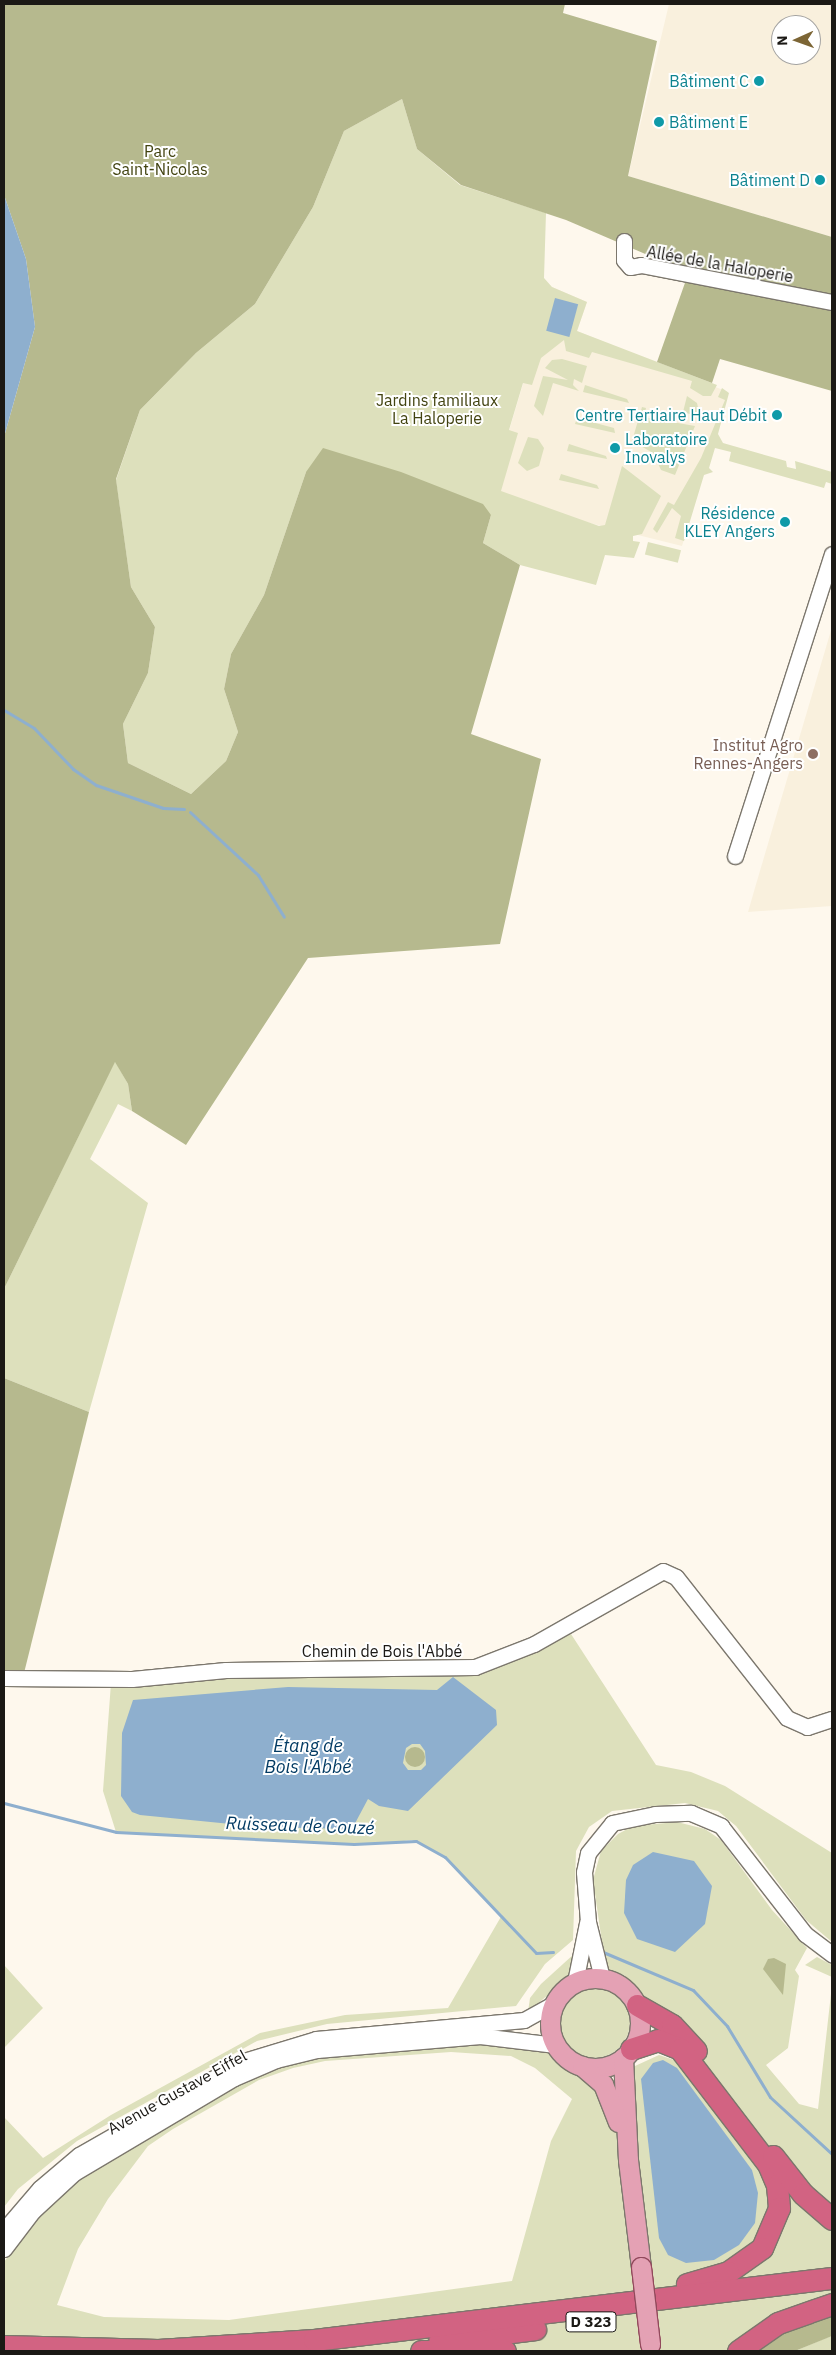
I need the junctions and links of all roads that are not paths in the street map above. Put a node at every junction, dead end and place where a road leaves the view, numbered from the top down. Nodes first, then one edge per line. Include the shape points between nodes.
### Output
1 (624, 241) dead end
2 (832, 302) edge
3 (832, 554) edge
4 (735, 856) dead end
5 (4, 1678) edge
6 (832, 1720) edge
7 (588, 1922) junction
8 (832, 1954) edge
9 (602, 1978) junction
10 (574, 1982) junction
11 (553, 2004) junction
12 (637, 2005) junction
13 (555, 2045) junction
14 (627, 2054) junction
15 (582, 2066) junction
16 (628, 2160) junction
17 (832, 2219) edge
18 (4, 2230) edge
19 (4, 2249) edge
20 (832, 2278) edge
21 (832, 2292) edge
22 (832, 2304) edge
23 (552, 2312) junction
24 (4, 2346) edge
25 (651, 2348) edge
26 (349, 2351) edge
27 (421, 2351) edge
28 (505, 2351) edge
29 (738, 2351) edge

1 - 2 street, Allée de la Haloperie via 624,260 630,267 641,265
3 - 4 street
5 - 6 street, Chemin de Bois l'Abbé via 132,1679 226,1670 475,1668 534,1644 663,1571 676,1577 787,1718 807,1727
7 - 8 street via 584,1872 588,1853 603,1832 628,1817 691,1813 709,1818 734,1838 805,1934
7 - 9 street
7 - 10 street
9 - 10 main road
9 - 12 main road via 624,1988
10 - 11 main road
11 - 13 main road via 549,2025
11 - 18 street, Avenue Gustave Eiffel via 524,2020 316,2039 244,2061 79,2155 40,2188
12 - 14 main road via 640,2027
12 - 17 highway via 666,2021 688,2041 789,2178
13 - 15 main road
13 - 19 street, Avenue Gustave Eiffel via 480,2036 317,2050 276,2060 234,2078 74,2173 33,2211
14 - 15 main road via 601,2067
14 - 16 main road
14 - 23 highway via 658,2040 680,2049 768,2164 779,2208 762,2248 728,2272
15 - 16 main road via 609,2094
16 - 25 main road, bridge
20 - 23 highway, D 323
21 - 26 highway, D 323
22 - 29 highway via 778,2323
23 - 24 highway, D 323 via 213,2348
27 - 28 highway

